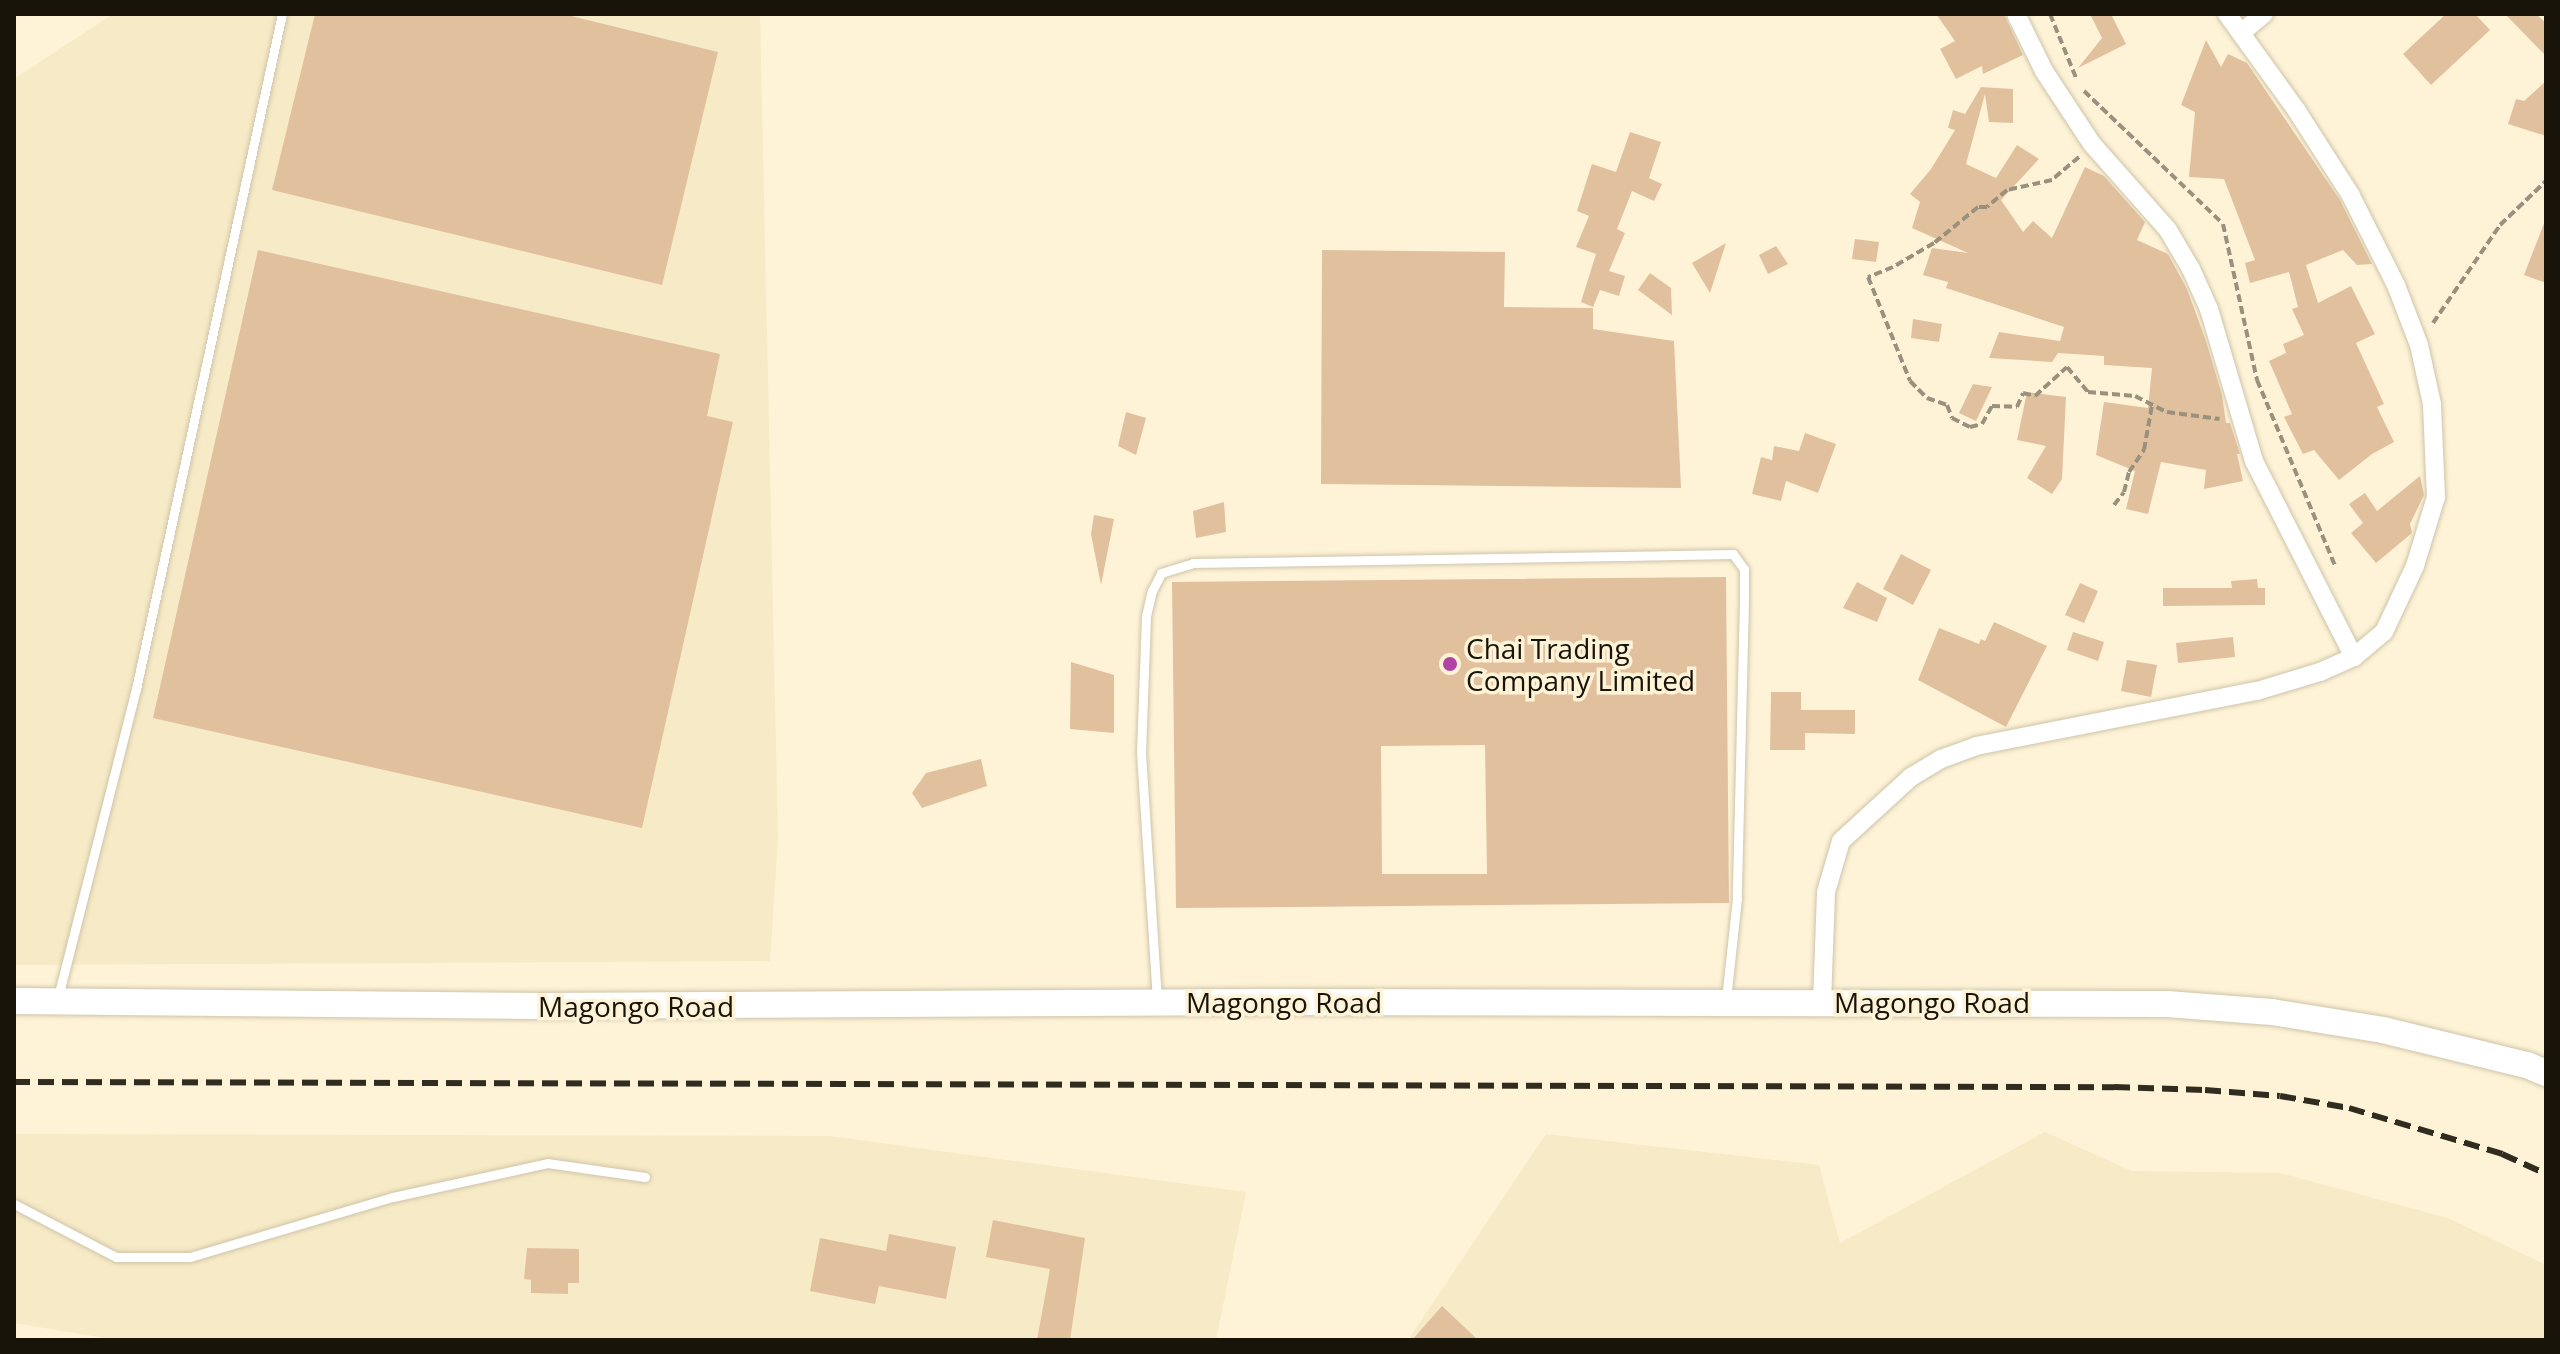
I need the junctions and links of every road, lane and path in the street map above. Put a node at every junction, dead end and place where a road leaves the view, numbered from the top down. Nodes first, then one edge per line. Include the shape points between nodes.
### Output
1 (282, 14) edge
2 (2016, 14) edge
3 (2227, 14) edge
4 (2264, 14) edge
5 (2241, 33) junction
6 (2092, 144) junction
7 (2546, 181) edge
8 (2419, 345) junction
9 (2152, 405) junction
10 (2242, 415) junction
11 (2114, 505) dead end
12 (2354, 657) junction
13 (14, 1001) edge
14 (57, 1001) junction
15 (1725, 1002) junction
16 (1822, 1002) junction
17 (1157, 1003) junction
18 (2546, 1073) edge
19 (645, 1177) dead end
20 (14, 1204) edge

1 - 14 lane via 136,689
2 - 6 street via 2044,71
3 - 5 street
4 - 5 street
5 - 8 street via 2350,194 2396,285
6 - 9 path via 2052,180 2007,190 1934,243 1868,277 1910,381 1970,427 1982,424 1992,406 2017,407 2023,393 2035,396 2067,367 2088,392 2135,396
6 - 10 street via 2168,230 2191,269
7 - 8 path via 2500,225
8 - 12 street via 2432,404 2436,497 2424,544 2384,632
9 - 10 path via 2210,420
9 - 11 path via 2144,450
10 - 12 street via 2254,461
12 - 16 street via 2257,691 1976,746 1911,777 1841,841 1831,865
13 - 14 street, Magongo Road
14 - 17 street, Magongo Road via 541,1006
15 - 16 street, Magongo Road
15 - 17 street, Magongo Road
15 - 17 lane via 1737,898 1744,591 1744,569 1733,554 1193,563 1161,573 1146,616 1141,753
16 - 18 street, Magongo Road via 2167,1004 2272,1012 2383,1030
19 - 20 lane via 547,1163 393,1197 190,1257 116,1257

